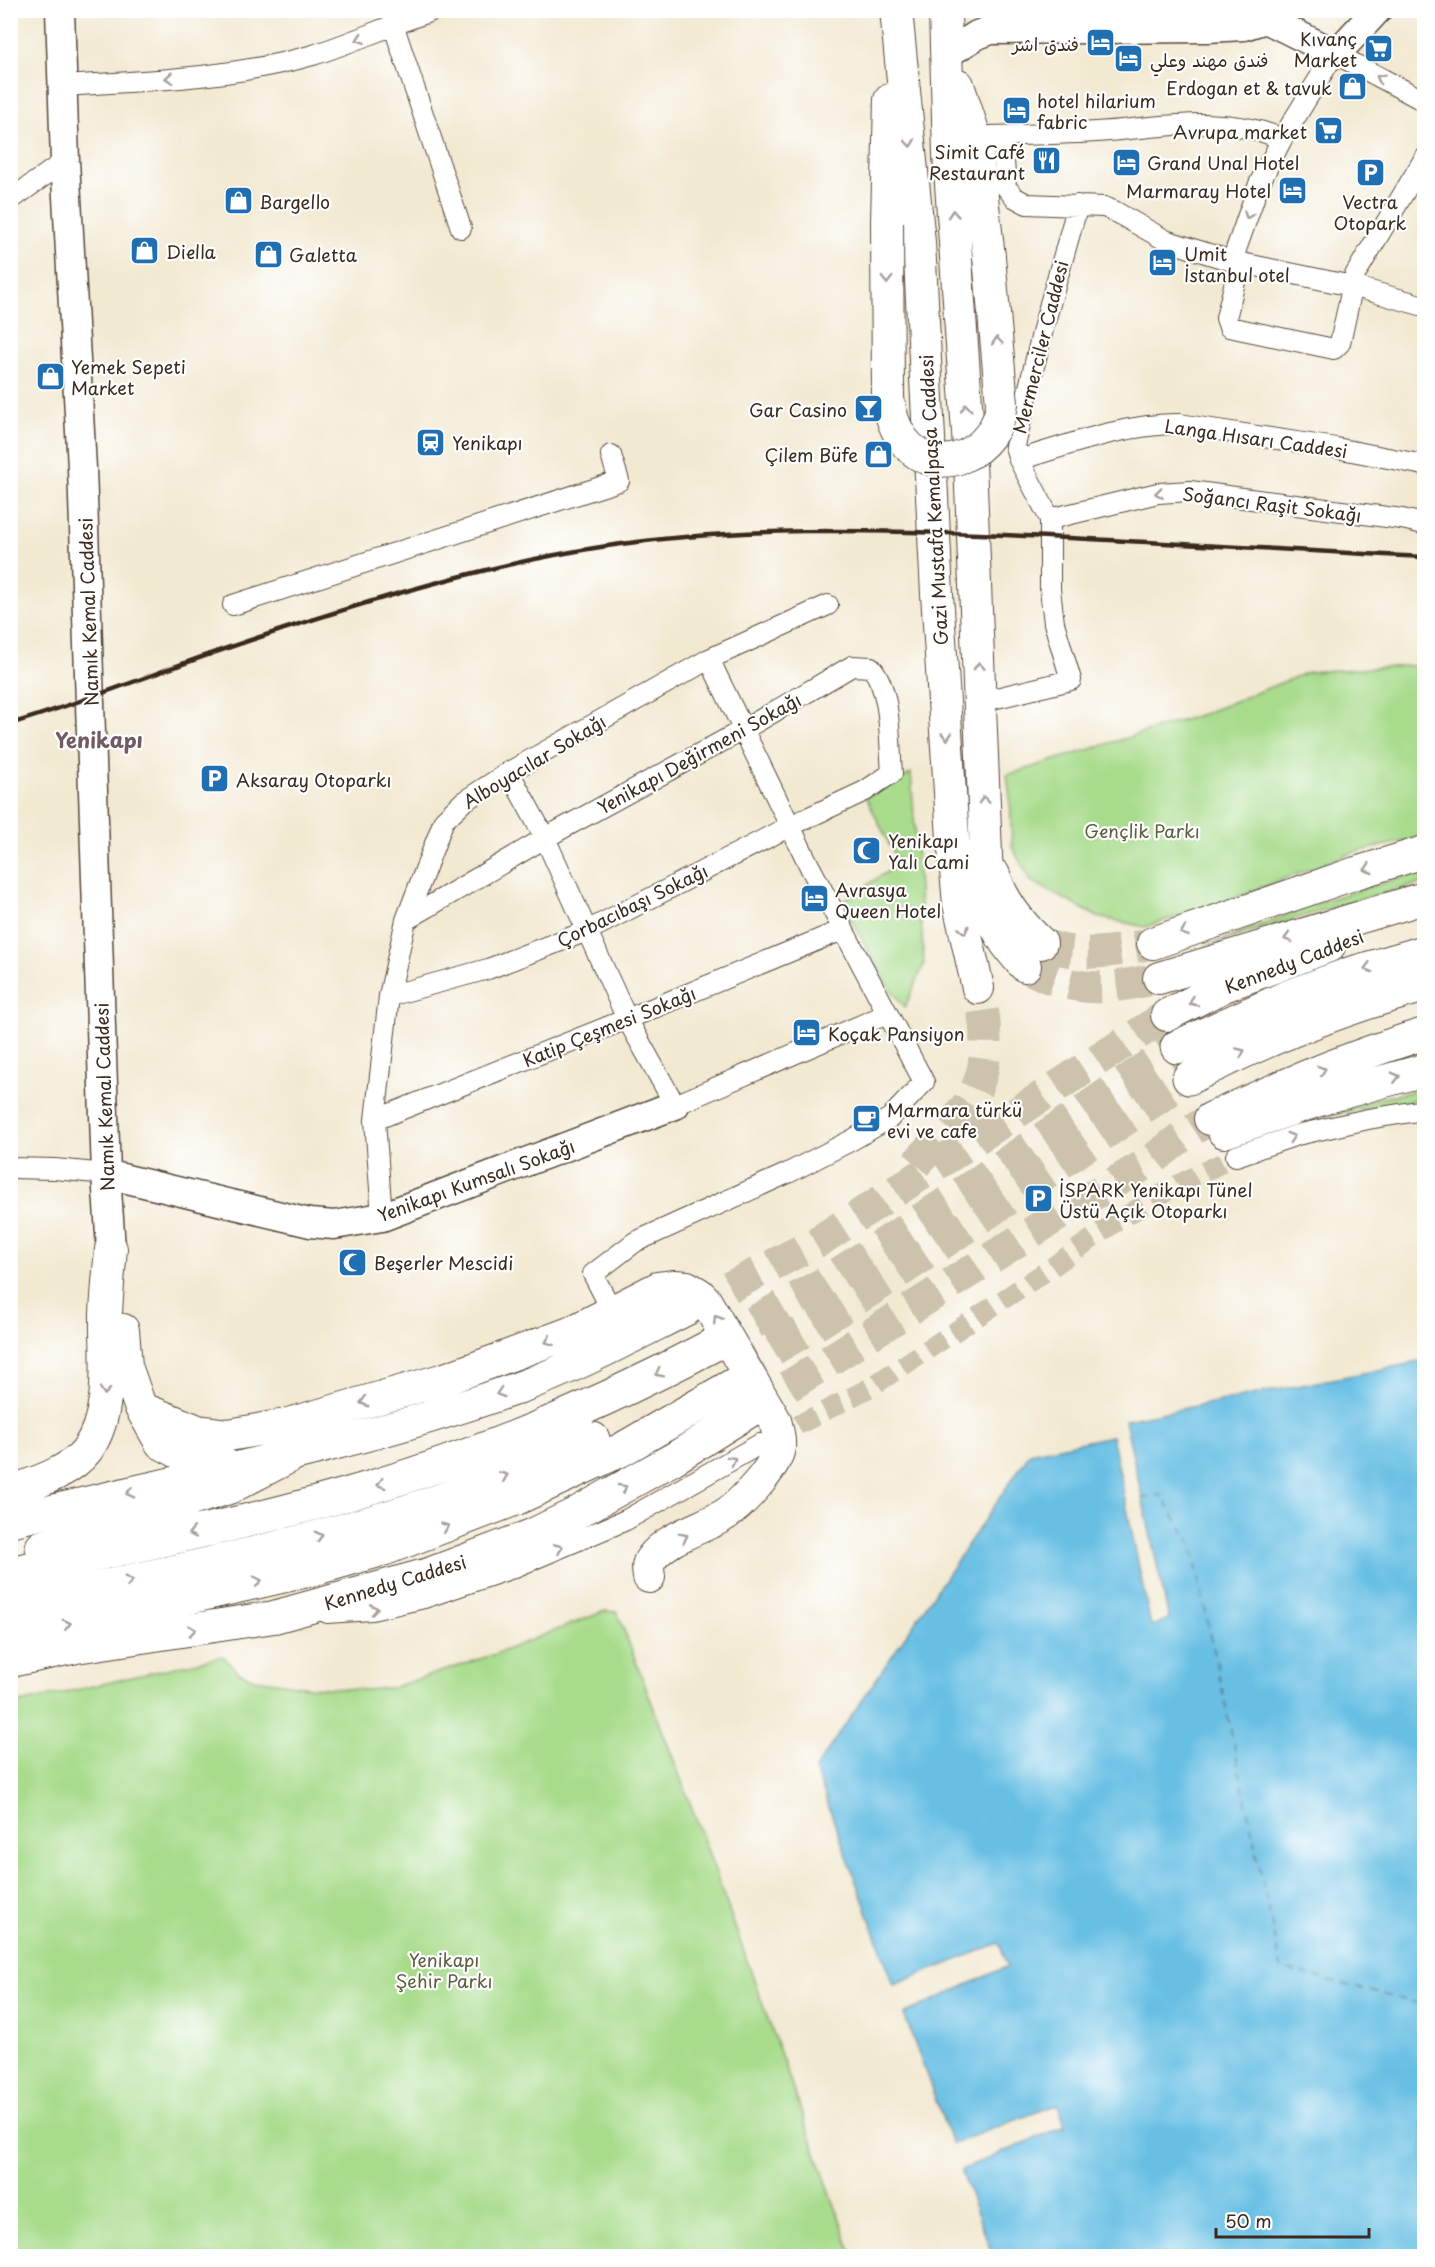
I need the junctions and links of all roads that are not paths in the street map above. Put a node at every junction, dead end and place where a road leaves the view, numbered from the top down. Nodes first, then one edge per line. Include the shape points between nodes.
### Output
1 (60, 10) edge
2 (896, 10) edge
3 (945, 10) edge
4 (1377, 10) edge
5 (432, 11) edge
6 (1259, 15) edge
7 (1102, 19) edge
8 (393, 27) junction
9 (898, 43) junction
10 (947, 54) junction
11 (1336, 54) junction
12 (63, 86) junction
13 (1425, 101) edge
14 (988, 136) junction
15 (1282, 139) junction
16 (1425, 159) edge
17 (65, 161) junction
18 (10, 200) edge
19 (1078, 205) junction
20 (461, 228) dead end
21 (1236, 261) junction
22 (1352, 286) junction
23 (1425, 306) edge
24 (611, 455) dead end
25 (1019, 460) junction
26 (1425, 465) edge
27 (1050, 519) junction
28 (1425, 525) edge
29 (828, 604) dead end
30 (233, 605) dead end
31 (709, 659) junction
32 (980, 702) junction
33 (743, 730) junction
34 (509, 772) junction
35 (865, 792) joint
36 (790, 826) junction
37 (545, 838) junction
38 (1425, 852) edge
39 (1425, 898) edge
40 (1425, 917) edge
41 (406, 920) junction
42 (842, 930) junction
43 (586, 931) junction
44 (1153, 943) tunnel mouth
45 (1425, 952) edge
46 (1033, 955) tunnel mouth
47 (1159, 978) tunnel mouth
48 (1425, 986) edge
49 (978, 988) tunnel mouth
50 (389, 996) junction
51 (887, 1014) junction
52 (1167, 1015) tunnel mouth
53 (627, 1019) junction
54 (1425, 1034) edge
55 (1177, 1047) tunnel mouth
56 (1425, 1070) edge
57 (1189, 1078) tunnel mouth
58 (675, 1104) junction
59 (1425, 1110) edge
60 (375, 1120) junction
61 (1222, 1136) junction
62 (10, 1168) edge
63 (106, 1174) junction
64 (382, 1216) junction
65 (111, 1249) junction
66 (687, 1309) tunnel mouth
67 (612, 1311) junction
68 (711, 1346) tunnel mouth
69 (738, 1390) junction
70 (141, 1408) junction
71 (760, 1444) tunnel mouth
72 (290, 1456) junction
73 (241, 1468) junction
74 (10, 1492) edge
75 (10, 1521) edge
76 (10, 1556) edge
77 (10, 1573) edge
78 (649, 1577) dead end
79 (10, 1606) edge
80 (274, 1617) junction
81 (10, 1638) edge
82 (10, 1661) edge

1 - 12 main road, Namık Kemal Caddesi
2 - 9 main road, Gazi Mustafa Kemalpaşa Caddesi
3 - 10 main road, Gazi Mustafa Kemalpaşa Caddesi
4 - 11 main road
5 - 8 street
6 - 7 main road via 1244,26 1208,28
6 - 11 main road
7 - 10 main road via 991,30 977,34
8 -> 12 street via 313,55 244,70
8 - 20 street
9 -> 14 main road, bridge via 890,103 887,222 891,418 916,452 939,460 955,459 982,445 994,433 1001,417 988,258
9 -> 49 main road, Gazi Mustafa Kemalpaşa Caddesi via 919,242 953,838 959,904
10 - 14 main road
32 -> 10 main road, Gazi Mustafa Kemalpaşa Caddesi via 970,462 949,155
13 -> 11 street
11 - 15 street
12 - 17 main road, Namık Kemal Caddesi
14 - 15 street via 1237,125
14 - 19 street via 1006,188 1014,197 1027,204
15 -> 21 street via 1259,184
16 - 22 street
17 - 18 street
17 - 63 main road, Namık Kemal Caddesi via 83,489
19 - 21 street via 1104,207 1165,240
19 - 25 street, Mermerciler Caddesi via 1021,417 1015,446
21 - 22 street
21 - 22 street via 1226,318 1229,327 1334,349 1340,343
22 - 23 street
24 - 30 street via 619,481
25 - 26 street, Langa Hısarı Caddesi via 1108,433 1179,424
25 - 27 street, Mermerciler Caddesi
28 -> 27 street, Soğancı Raşit Sokağı via 1190,491 1158,493
27 - 32 street via 1054,622 1071,680
29 - 31 street, Alboyacılar Sokağı
31 - 33 street
31 - 34 street, Alboyacılar Sokağı
46 -> 32 main road, Gazi Mustafa Kemalpaşa Caddesi via 1013,954 994,926 988,903
33 - 35 street, Yenikapı Değirmeni Sokağı via 852,666 871,667 879,676 887,707 892,773
33 - 36 street
33 - 37 street, Yenikapı Değirmeni Sokağı
34 - 37 street
34 - 41 street, Alboyacılar Sokağı via 463,802 444,820
35 - 36 street, Çorbacıbaşı Sokağı
36 - 42 street
36 - 43 street, Çorbacıbaşı Sokağı
37 - 41 street, Yenikapı Değirmeni Sokağı
37 - 43 street
38 -> 44 main road
39 -> 47 main road
40 -> 52 main road, Kennedy Caddesi via 1299,956 1224,986
41 - 50 street, Alboyacılar Sokağı
42 - 51 street
42 - 53 street, Katip Çeşmesi Sokağı
43 - 50 street, Çorbacıbaşı Sokağı via 488,969
43 - 53 street
45 -> 55 highway via 1287,997
57 -> 48 highway via 1300,1026
50 - 60 street, Alboyacılar Sokağı
51 - 58 street, Yenikapı Kumsalı Sokağı
51 - 67 street via 924,1082 912,1097 890,1118 852,1140 635,1242 593,1274
53 - 58 street
53 - 60 street, Katip Çeşmesi Sokağı
61 -> 54 main road via 1285,1084
61 -> 56 main road via 1328,1097
58 - 64 main road, Yenikapı Kumsalı Sokağı
61 -> 59 street via 1297,1135
60 - 64 street, Alboyacılar Sokağı
62 - 63 street, Yenikapı Kumsalı Sokağı
63 - 64 main road, Yenikapı Kumsalı Sokağı via 310,1223 334,1225
63 - 65 main road, Namık Kemal Caddesi
65 - 70 main road via 126,1366
65 -> 74 main road via 106,1393 91,1442 66,1468
66 -> 72 main road via 515,1389
67 -> 70 main road via 570,1333 445,1379 285,1425 229,1435 198,1431
78 -> 67 main road via 650,1559 666,1545 724,1515 745,1496 768,1470 779,1449 778,1434 770,1411 699,1294 687,1287 658,1288
68 -> 77 highway via 578,1411 373,1487 238,1523
79 -> 69 highway via 291,1544 423,1506 633,1421
80 -> 69 main road, Kennedy Caddesi via 429,1574 532,1535 611,1494
81 -> 69 highway via 314,1569 384,1549 611,1455
70 - 73 main road via 161,1443 197,1462
80 -> 71 street via 372,1610 424,1598 510,1569 626,1520
72 - 73 main road
72 - 76 highway via 230,1487
73 -> 75 main road
82 -> 80 main road, Kennedy Caddesi via 116,1640

